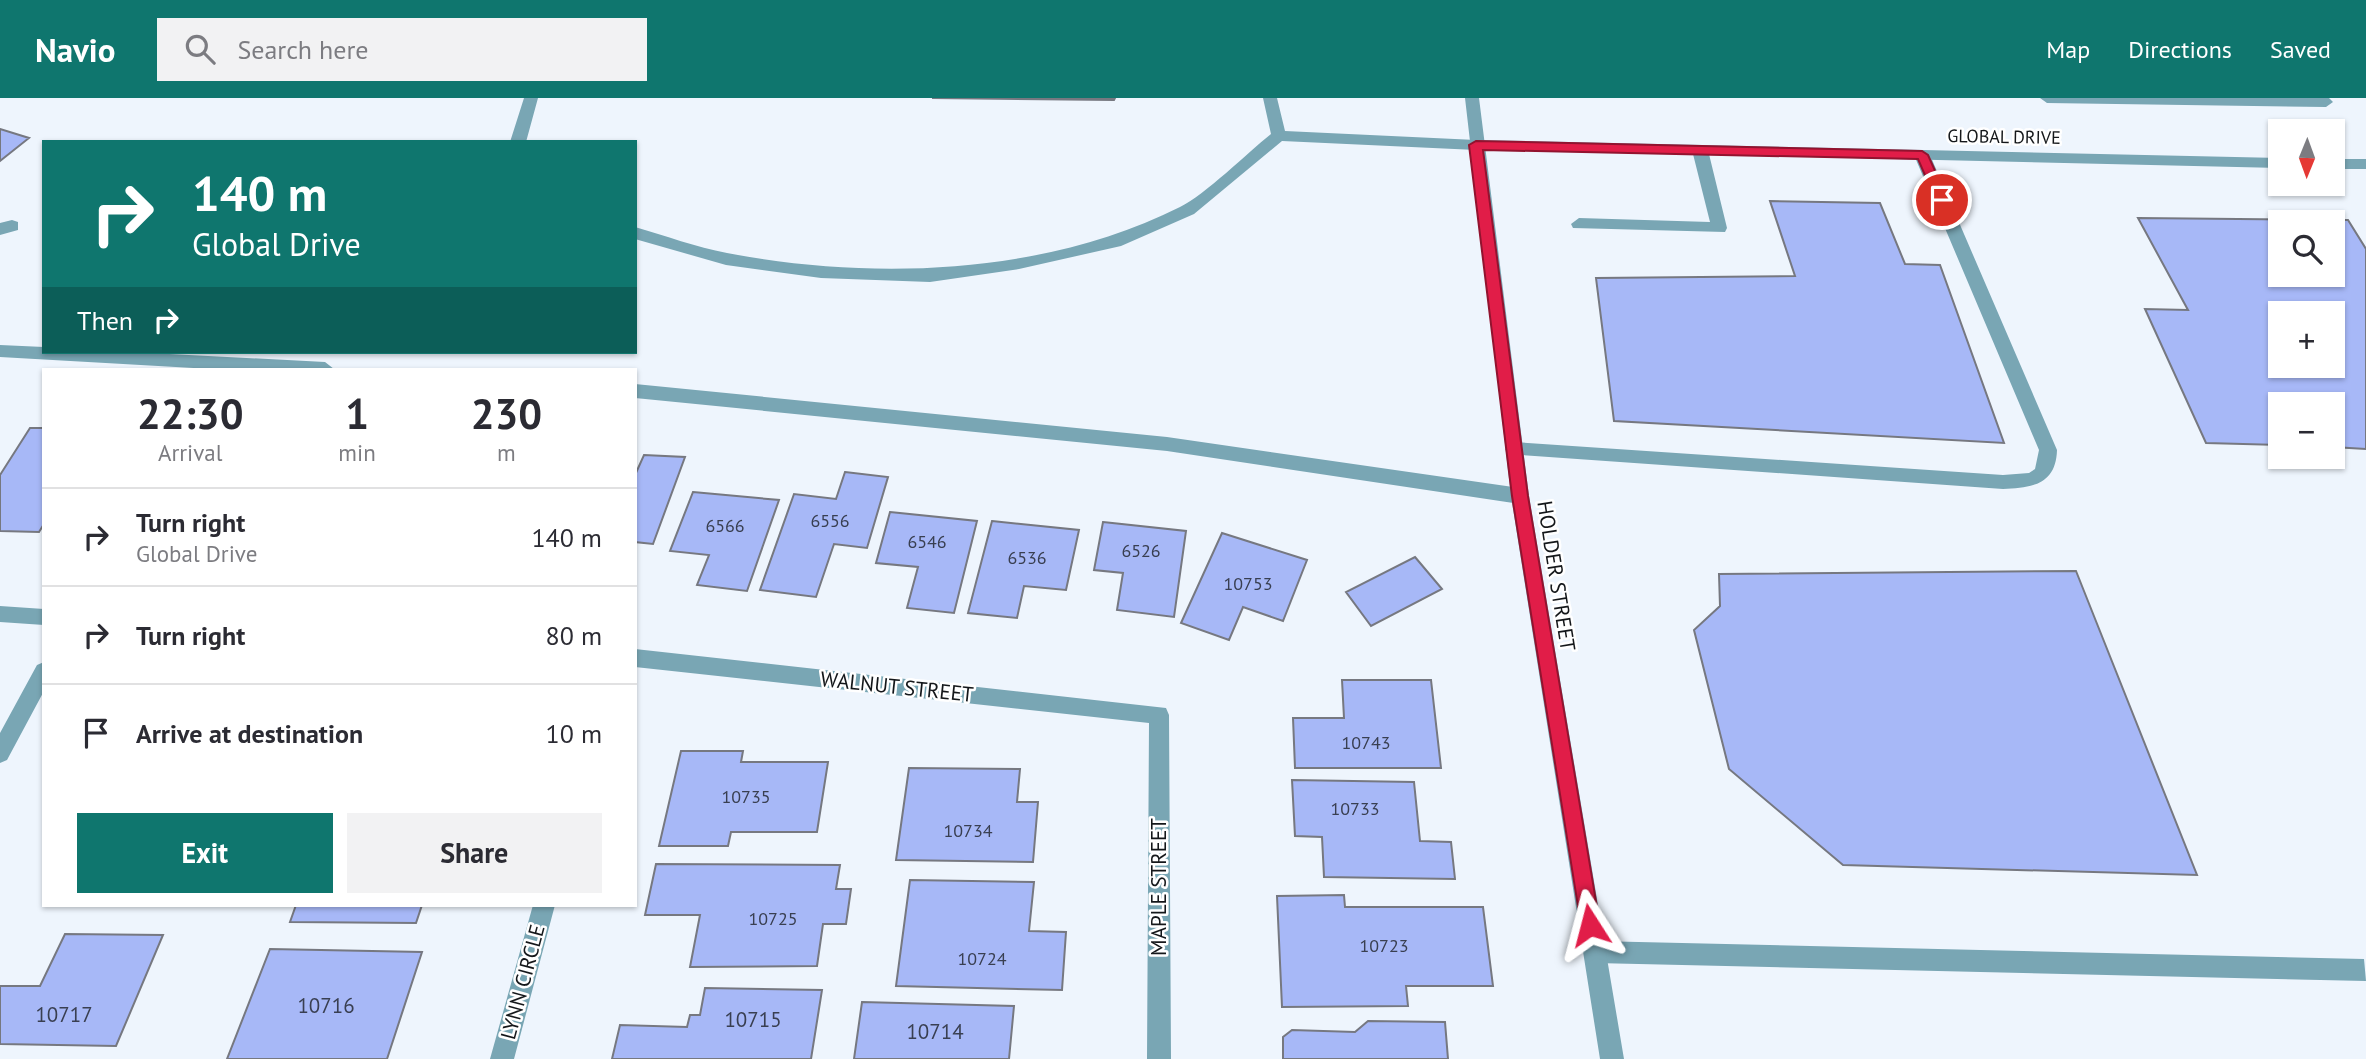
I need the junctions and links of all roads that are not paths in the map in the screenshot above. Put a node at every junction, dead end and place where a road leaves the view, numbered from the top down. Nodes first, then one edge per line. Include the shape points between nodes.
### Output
1 (531, 98) edge
2 (1270, 98) edge
3 (1472, 98) edge
4 (2047, 98) edge
5 (2323, 98) edge
6 (2219, 100) edge
7 (1279, 136) junction
8 (519, 140) edge
9 (1476, 145) junction
10 (1700, 150) junction
11 (1922, 155) junction
12 (2268, 163) edge
13 (2345, 164) edge
14 (2366, 164) edge
15 (1579, 224) dead end
16 (637, 234) edge
17 (0, 351) edge
18 (42, 353) edge
19 (54, 354) edge
20 (307, 368) edge
21 (637, 391) edge
22 (1514, 449) junction
23 (1520, 496) junction
24 (0, 614) edge
25 (42, 617) edge
26 (637, 658) edge
27 (42, 675) edge
28 (1159, 715) joint
29 (0, 753) edge
30 (543, 907) edge
31 (1595, 952) junction
32 (2364, 970) dead end
33 (502, 1059) edge
34 (1159, 1059) edge
35 (1612, 1059) edge

1 - 8 street
2 - 7 street
3 - 9 street, HOLDER STREET
4 - 6 street
5 - 6 street via 2326,102
7 - 9 street, GLOBAL DRIVE
7 - 16 street via 1188,210 1115,242 1007,265 930,276 821,272 726,260
9 - 10 street, GLOBAL DRIVE
9 - 22 street, HOLDER STREET
10 - 11 street, GLOBAL DRIVE
10 - 15 street via 1719,228
11 - 12 street, GLOBAL DRIVE
11 - 22 street via 2048,450 2049,465 2036,478 1990,481
13 - 14 street
17 - 18 street
19 - 20 street
21 - 23 street via 1167,444
22 - 23 street, HOLDER STREET
23 - 31 street, HOLDER STREET
24 - 25 street
26 - 28 street, WALNUT STREET
27 - 29 street
28 - 34 street, MAPLE STREET
30 - 33 street, LYNN CIRCLE
31 - 32 street
31 - 35 street, HOLDER STREET

